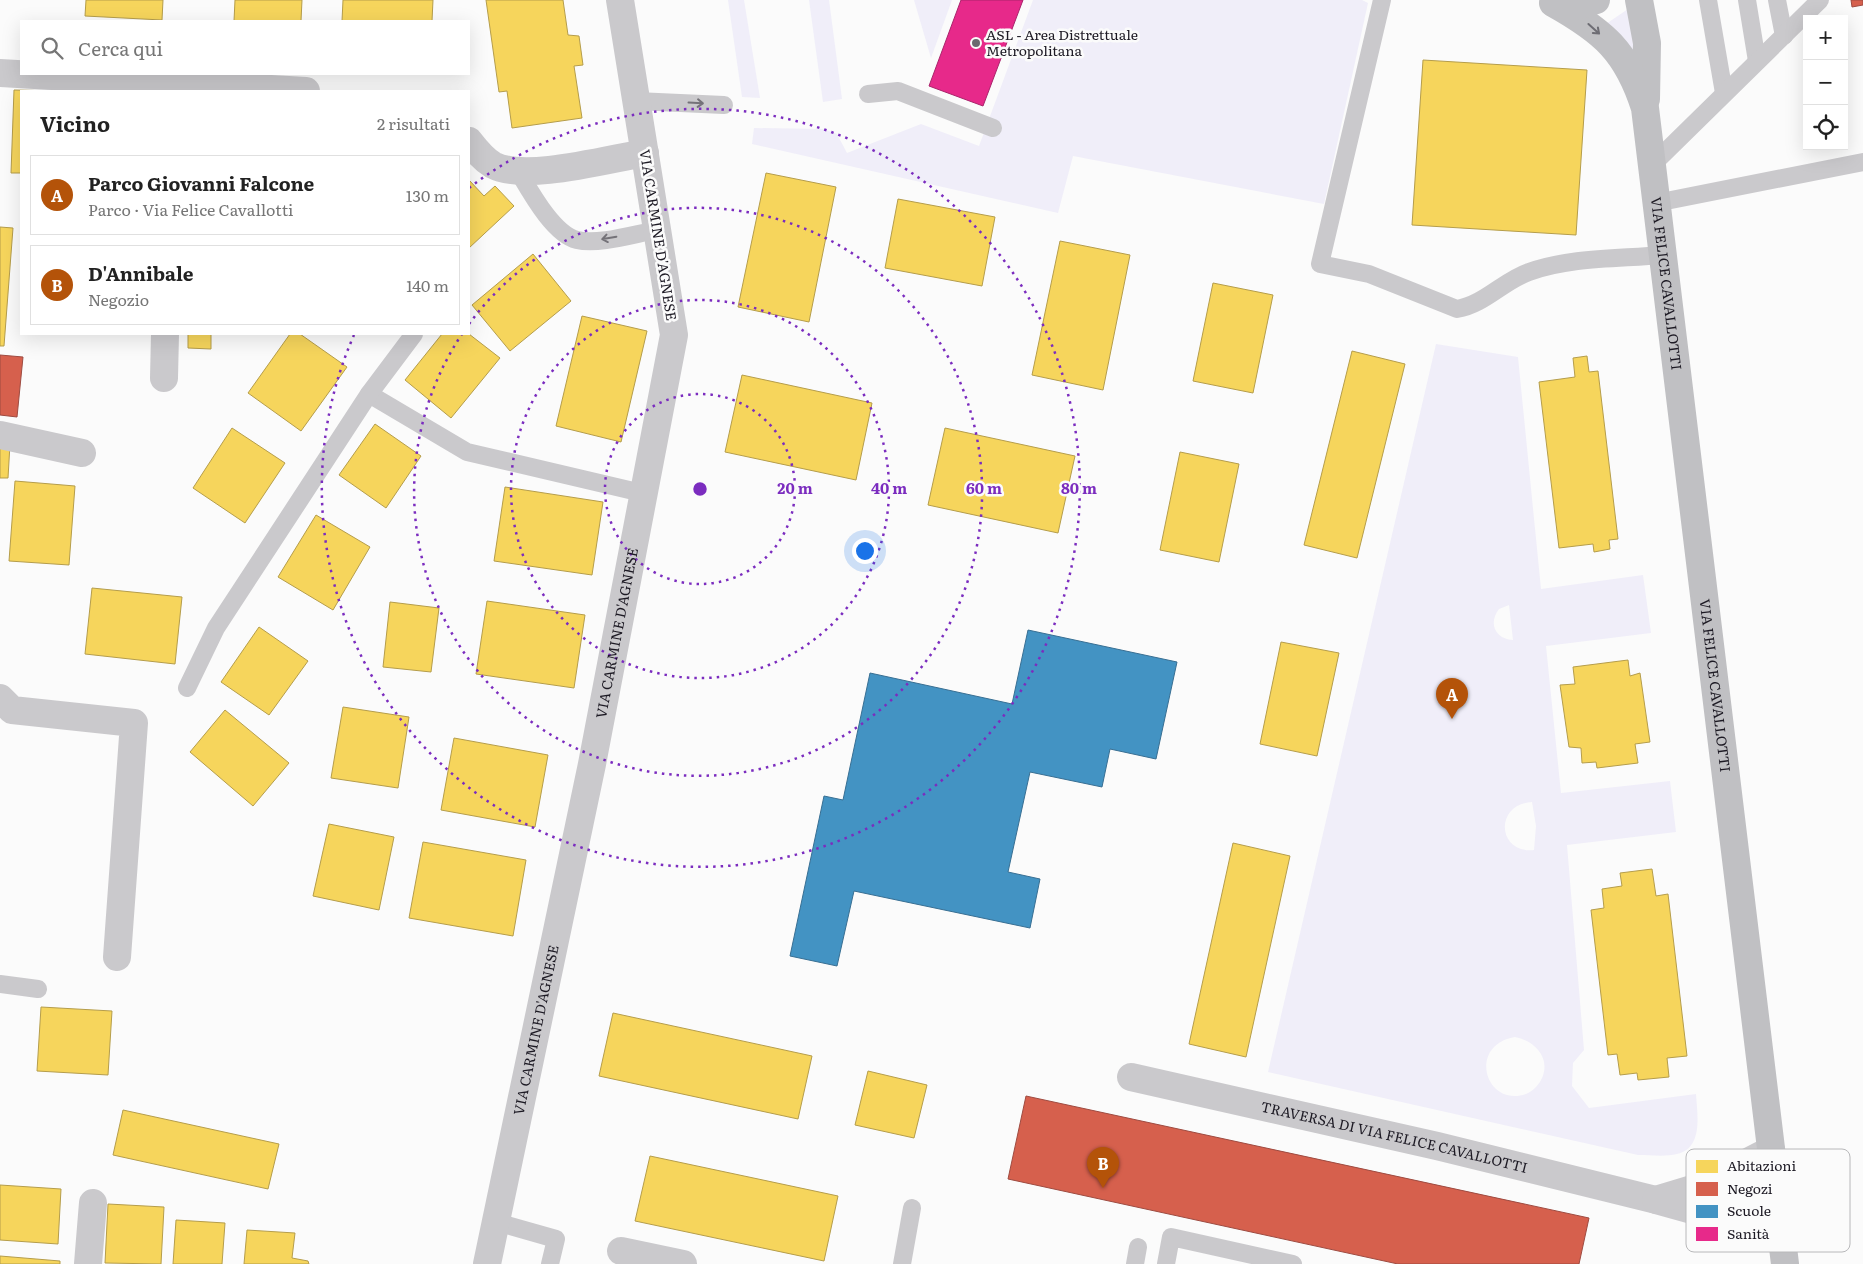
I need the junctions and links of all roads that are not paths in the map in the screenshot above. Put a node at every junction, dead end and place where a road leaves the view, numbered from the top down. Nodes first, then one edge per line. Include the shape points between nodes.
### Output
1 (620, 0) edge
2 (1382, 0) edge
3 (1596, 0) edge
4 (1639, 0) edge
5 (1708, 0) edge
6 (1747, 0) edge
7 (1777, 0) edge
8 (1820, 0) edge
9 (1551, 1) edge
10 (1784, 36) junction
11 (1758, 61) junction
12 (0, 73) edge
13 (20, 75) edge
14 (25, 75) edge
15 (174, 87) edge
16 (273, 90) edge
17 (1724, 93) junction
18 (868, 94) dead end
19 (636, 101) junction
20 (724, 105) dead end
21 (1645, 108) junction
22 (993, 128) dead end
23 (470, 142) edge
24 (644, 153) junction
25 (1863, 162) edge
26 (1652, 164) junction
27 (518, 171) junction
28 (1656, 203) junction
29 (657, 230) junction
30 (1663, 255) junction
31 (165, 335) edge
32 (413, 335) edge
33 (164, 378) dead end
34 (369, 394) junction
35 (0, 435) edge
36 (82, 453) dead end
37 (642, 493) junction
38 (187, 688) dead end
39 (0, 698) edge
40 (117, 957) dead end
41 (0, 984) edge
42 (38, 989) dead end
43 (1131, 1077) dead end
44 (1771, 1149) edge
45 (1686, 1191) edge
46 (1656, 1200) junction
47 (93, 1203) dead end
48 (912, 1208) dead end
49 (1686, 1208) edge
50 (496, 1222) junction
51 (621, 1251) dead end
52 (88, 1264) edge
53 (487, 1264) edge
54 (550, 1264) edge
55 (683, 1264) edge
56 (902, 1264) edge
57 (1166, 1264) edge
58 (1293, 1264) edge

1 - 19 street, VIA CARMINE D'AGNESE
2 - 30 lane via 1320,264 1369,274 1457,309 1467,308 1526,273 1547,266
3 - 9 main road via 1576,6
4 - 21 main road, VIA FELICE CAVALLOTTI via 1648,43
5 - 17 lane
6 - 11 lane
7 - 10 lane
8 - 10 lane
9 -> 21 main road, VIA FELICE CAVALLOTTI via 1584,20 1620,54 1636,79
10 - 11 lane
11 - 17 lane
12 - 13 street
14 - 15 street
15 - 16 street
17 - 26 lane
18 - 22 lane via 898,91
19 -> 20 lane
19 - 24 street, VIA CARMINE D'AGNESE
21 - 26 main road, VIA FELICE CAVALLOTTI
23 - 27 street via 494,166
24 - 27 street via 538,172
24 - 29 street, VIA CARMINE D'AGNESE
25 - 28 lane
26 - 28 main road, VIA FELICE CAVALLOTTI
29 -> 27 lane via 591,242 566,236 544,212
28 - 30 main road, VIA FELICE CAVALLOTTI
29 - 37 street, VIA CARMINE D'AGNESE via 674,334
30 - 44 main road, VIA FELICE CAVALLOTTI
31 - 33 street
32 - 34 lane
34 - 37 lane via 468,452
34 - 38 lane via 216,628
35 - 36 street
37 - 50 street, VIA CARMINE D'AGNESE via 592,764
39 - 40 street via 12,710 134,723
41 - 42 lane
43 - 46 street, TRAVERSA DI VIA FELICE CAVALLOTTI via 1437,1146
45 - 46 street
46 - 49 street, TRAVERSA DI VIA FELICE CAVALLOTTI
47 - 52 street
48 - 56 lane
50 - 53 street, VIA CARMINE D'AGNESE
50 - 54 lane via 556,1239
51 - 55 street
57 - 58 lane via 1171,1237

